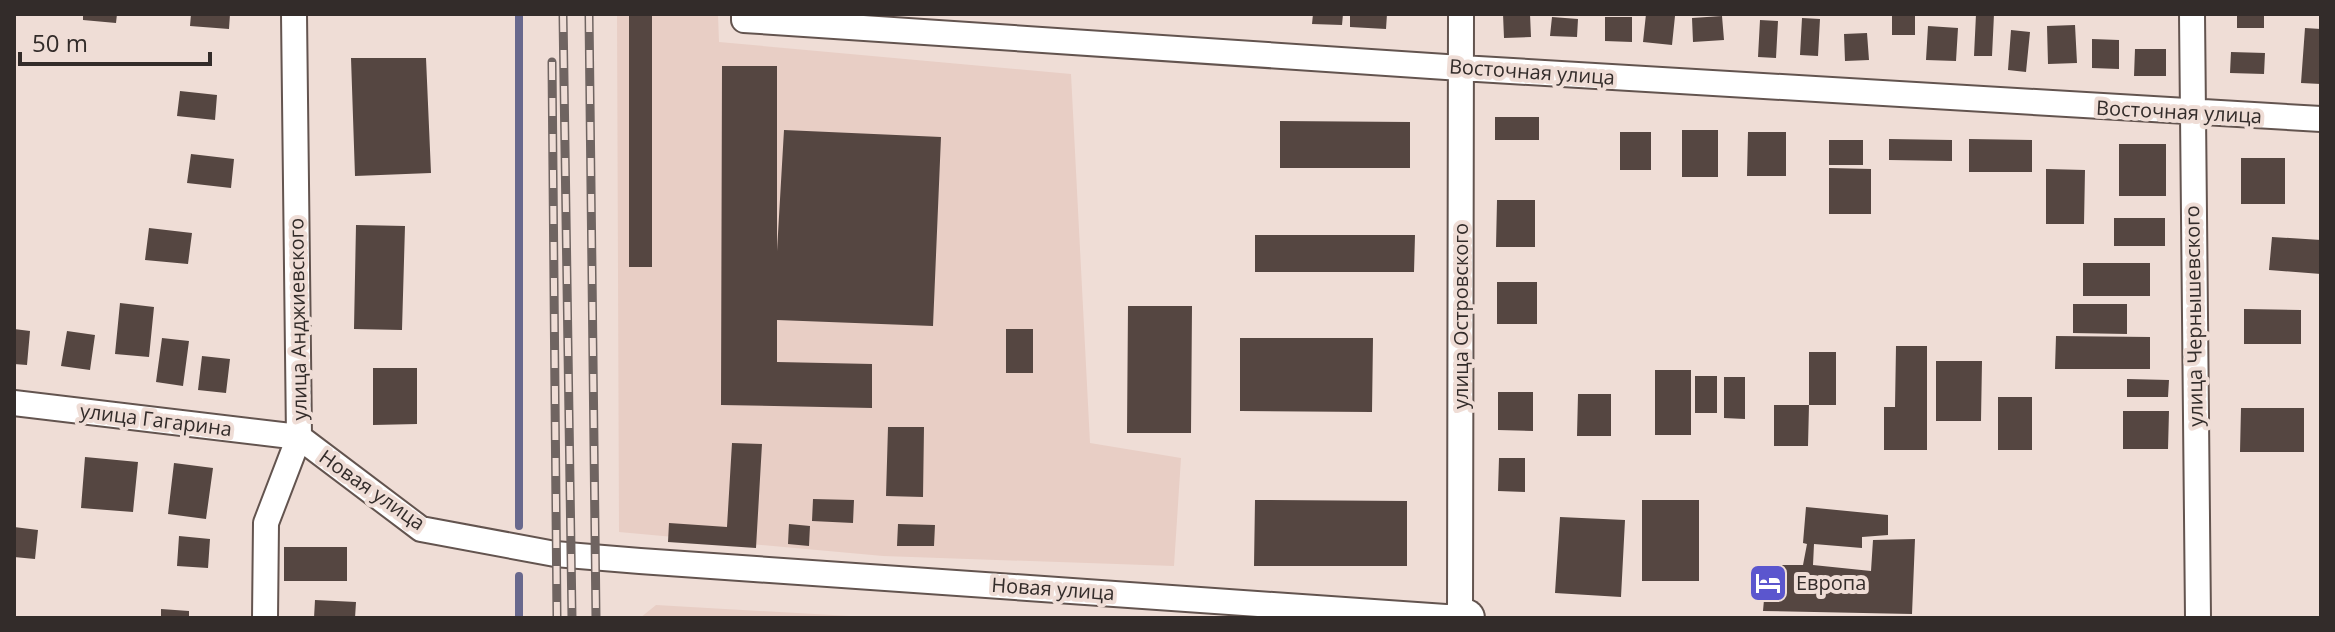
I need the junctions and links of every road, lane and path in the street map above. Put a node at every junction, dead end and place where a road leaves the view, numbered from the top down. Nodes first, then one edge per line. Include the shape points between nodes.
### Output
1 (294, 14) edge
2 (1461, 14) edge
3 (2192, 14) edge
4 (744, 17) edge
5 (1461, 68) junction
6 (2192, 113) junction
7 (2321, 119) edge
8 (14, 403) edge
9 (299, 437) junction
10 (265, 618) edge
11 (1460, 618) edge
12 (1466, 618) edge
13 (2198, 618) edge

1 - 9 street, улица Анджиевского
2 - 5 street, улица Островского
3 - 6 street, улица Чернышевского
4 - 5 street, Восточная улица
5 - 6 street, Восточная улица
5 - 11 street, улица Островского
6 - 7 street, Восточная улица
6 - 13 street, улица Чернышевского
8 - 9 street, улица Гагарина
9 - 10 street, улица Анджиевского via 266,523
9 - 11 street, Новая улица via 421,529 544,552
11 - 12 street, Новая улица

